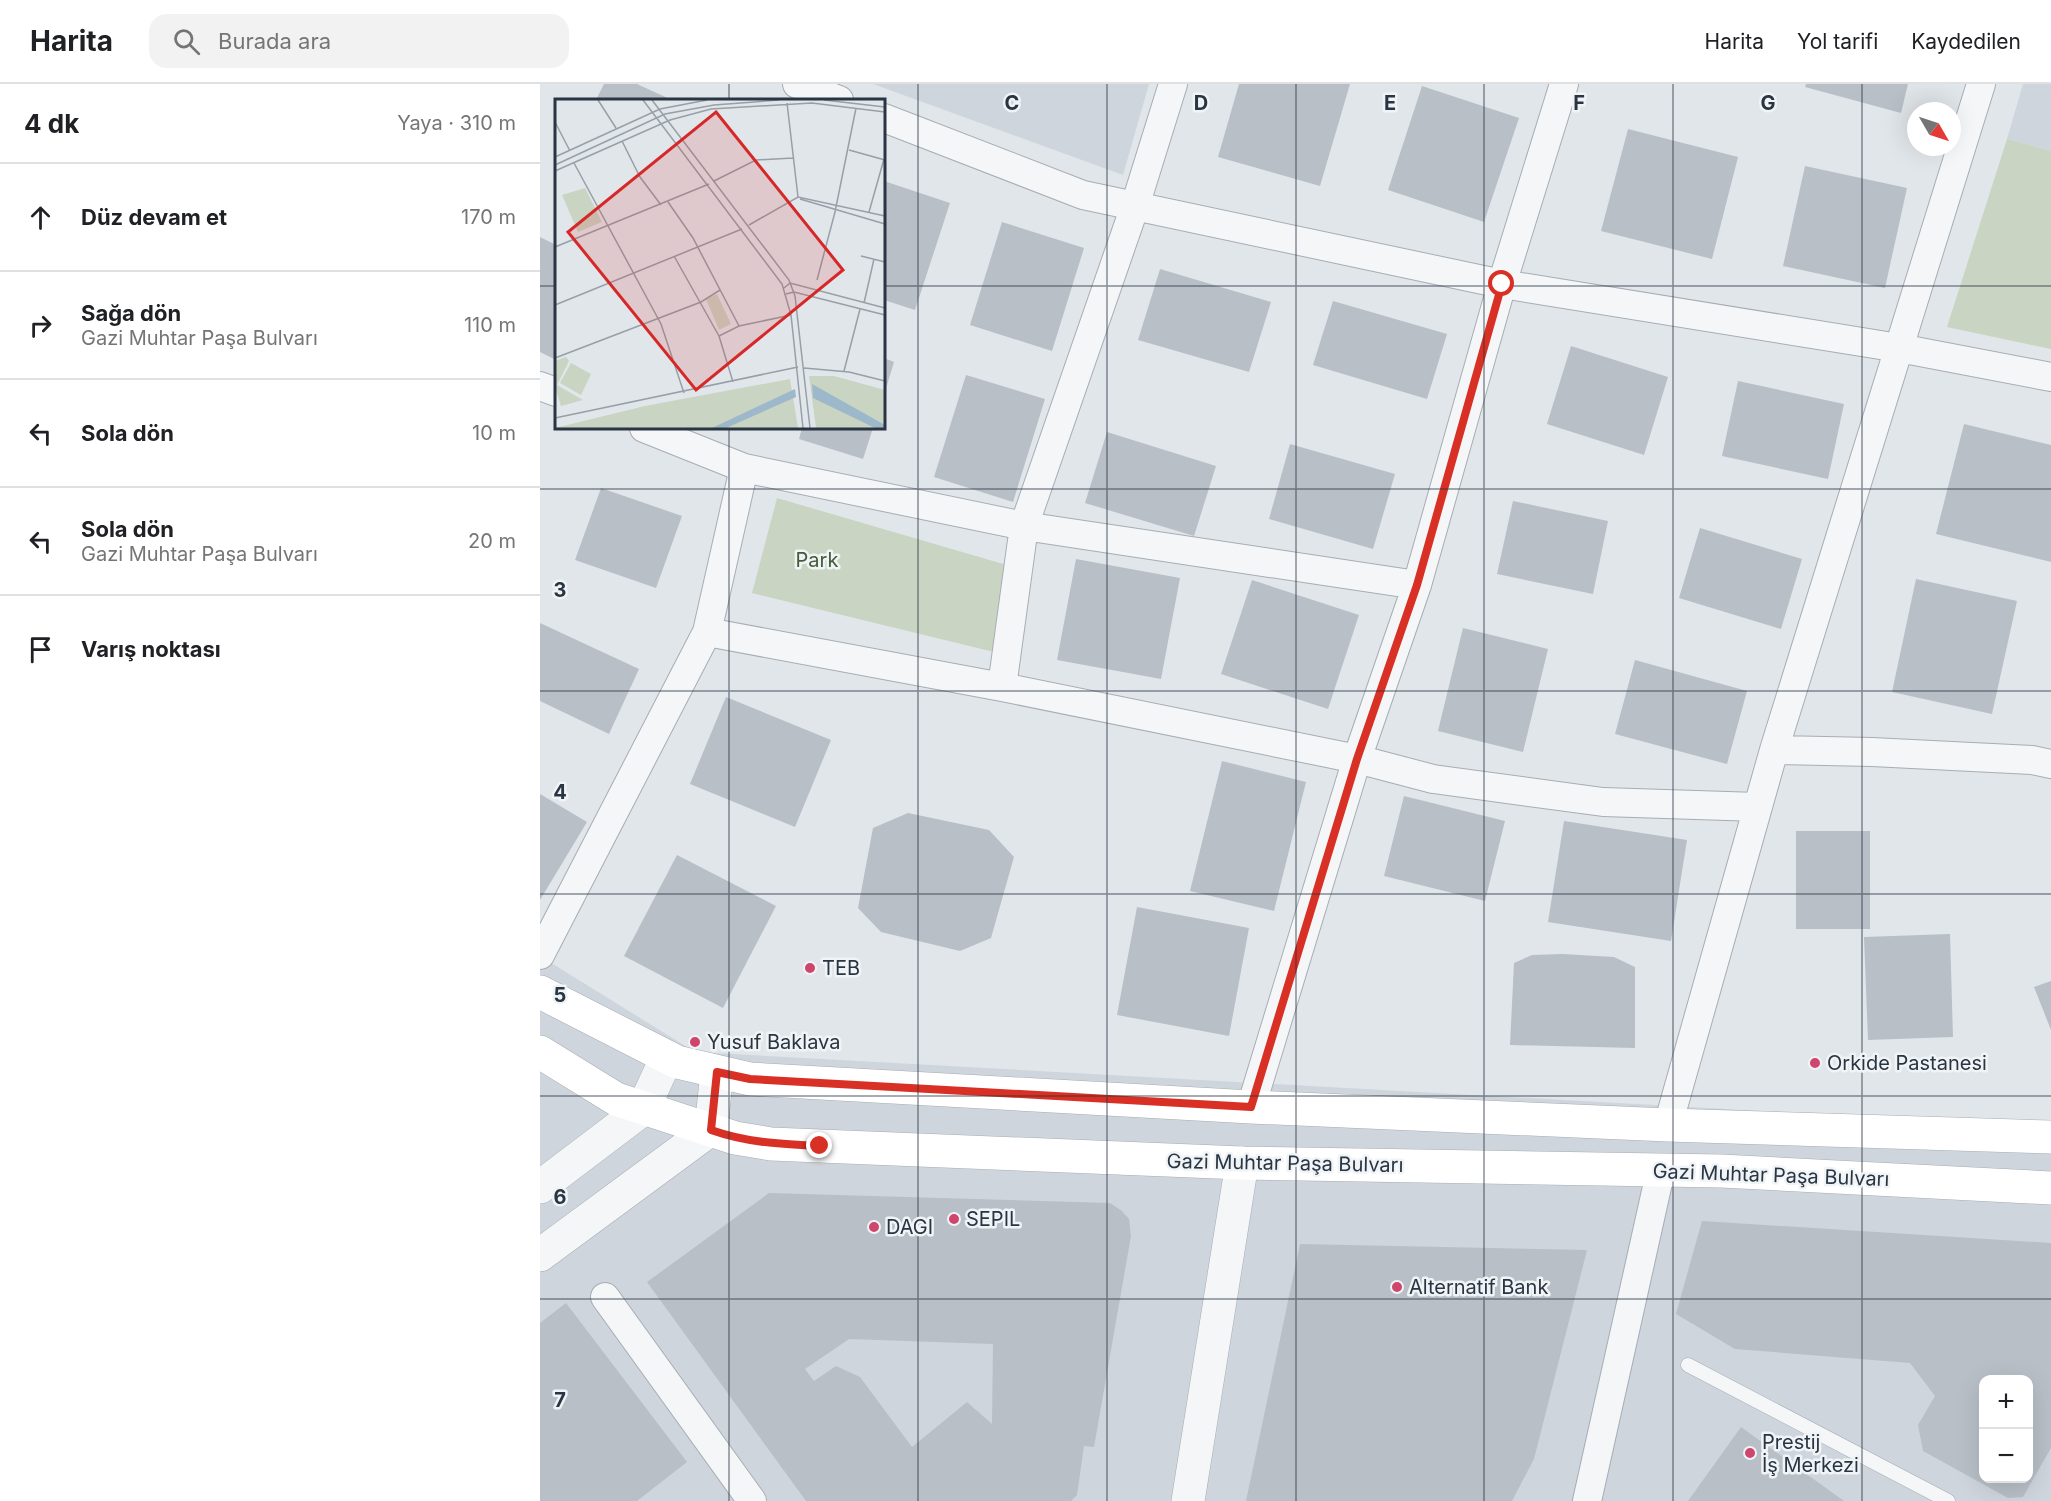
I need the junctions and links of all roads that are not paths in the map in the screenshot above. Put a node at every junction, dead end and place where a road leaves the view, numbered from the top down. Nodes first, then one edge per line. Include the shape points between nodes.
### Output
1 (797, 84) edge
2 (1173, 84) edge
3 (1564, 84) edge
4 (1981, 84) edge
5 (836, 99) edge
6 (885, 118) edge
7 (1135, 206) junction
8 (1502, 284) junction
9 (1899, 348) junction
10 (2051, 377) edge
11 (540, 386) edge
12 (555, 392) edge
13 (646, 429) edge
14 (744, 468) junction
15 (1024, 526) junction
16 (1417, 585) junction
17 (707, 632) junction
18 (1002, 687) junction
19 (1774, 750) junction
20 (1357, 759) junction
21 (2051, 764) edge
22 (1758, 807) junction
23 (540, 956) edge
24 (540, 992) edge
25 (540, 1052) edge
26 (667, 1057) junction
27 (717, 1072) junction
28 (1251, 1107) junction
29 (643, 1109) junction
30 (1668, 1125) junction
31 (711, 1130) junction
32 (2051, 1137) edge
33 (1242, 1163) junction
34 (1661, 1170) junction
35 (540, 1187) edge
36 (2051, 1188) edge
37 (540, 1255) edge
38 (605, 1297) dead end
39 (1688, 1365) dead end
40 (752, 1501) edge
41 (1188, 1501) edge
42 (1587, 1501) edge
43 (1948, 1501) edge

1 - 5 street
2 - 7 street
3 - 8 street
4 - 9 street
6 - 7 street via 1083,195
7 - 8 street
7 - 15 street
8 - 9 street
8 - 16 street
9 - 10 street
9 - 19 street
11 - 12 street
13 - 14 street
14 - 15 street
14 - 17 street
15 - 16 street
15 - 18 street
16 - 20 street
17 - 18 street
17 - 23 street
18 - 20 street
19 - 21 street via 2032,760
19 - 22 street
20 - 22 street via 1433,779 1603,802
20 - 28 street
22 - 30 street
24 - 26 main road
25 - 29 main road, Gazi Muhtar Paşa Bulvarı via 616,1099
26 - 27 main road
26 - 29 street
27 - 28 main road via 750,1079
27 - 31 street
28 - 30 main road
29 - 31 main road, Gazi Muhtar Paşa Bulvarı
29 - 35 street
30 - 32 main road
31 - 33 main road, Gazi Muhtar Paşa Bulvarı via 771,1144
31 - 37 street
33 - 34 main road, Gazi Muhtar Paşa Bulvarı
33 - 41 street
34 - 36 main road, Gazi Muhtar Paşa Bulvarı
34 - 42 street
38 - 40 street
39 - 43 lane

